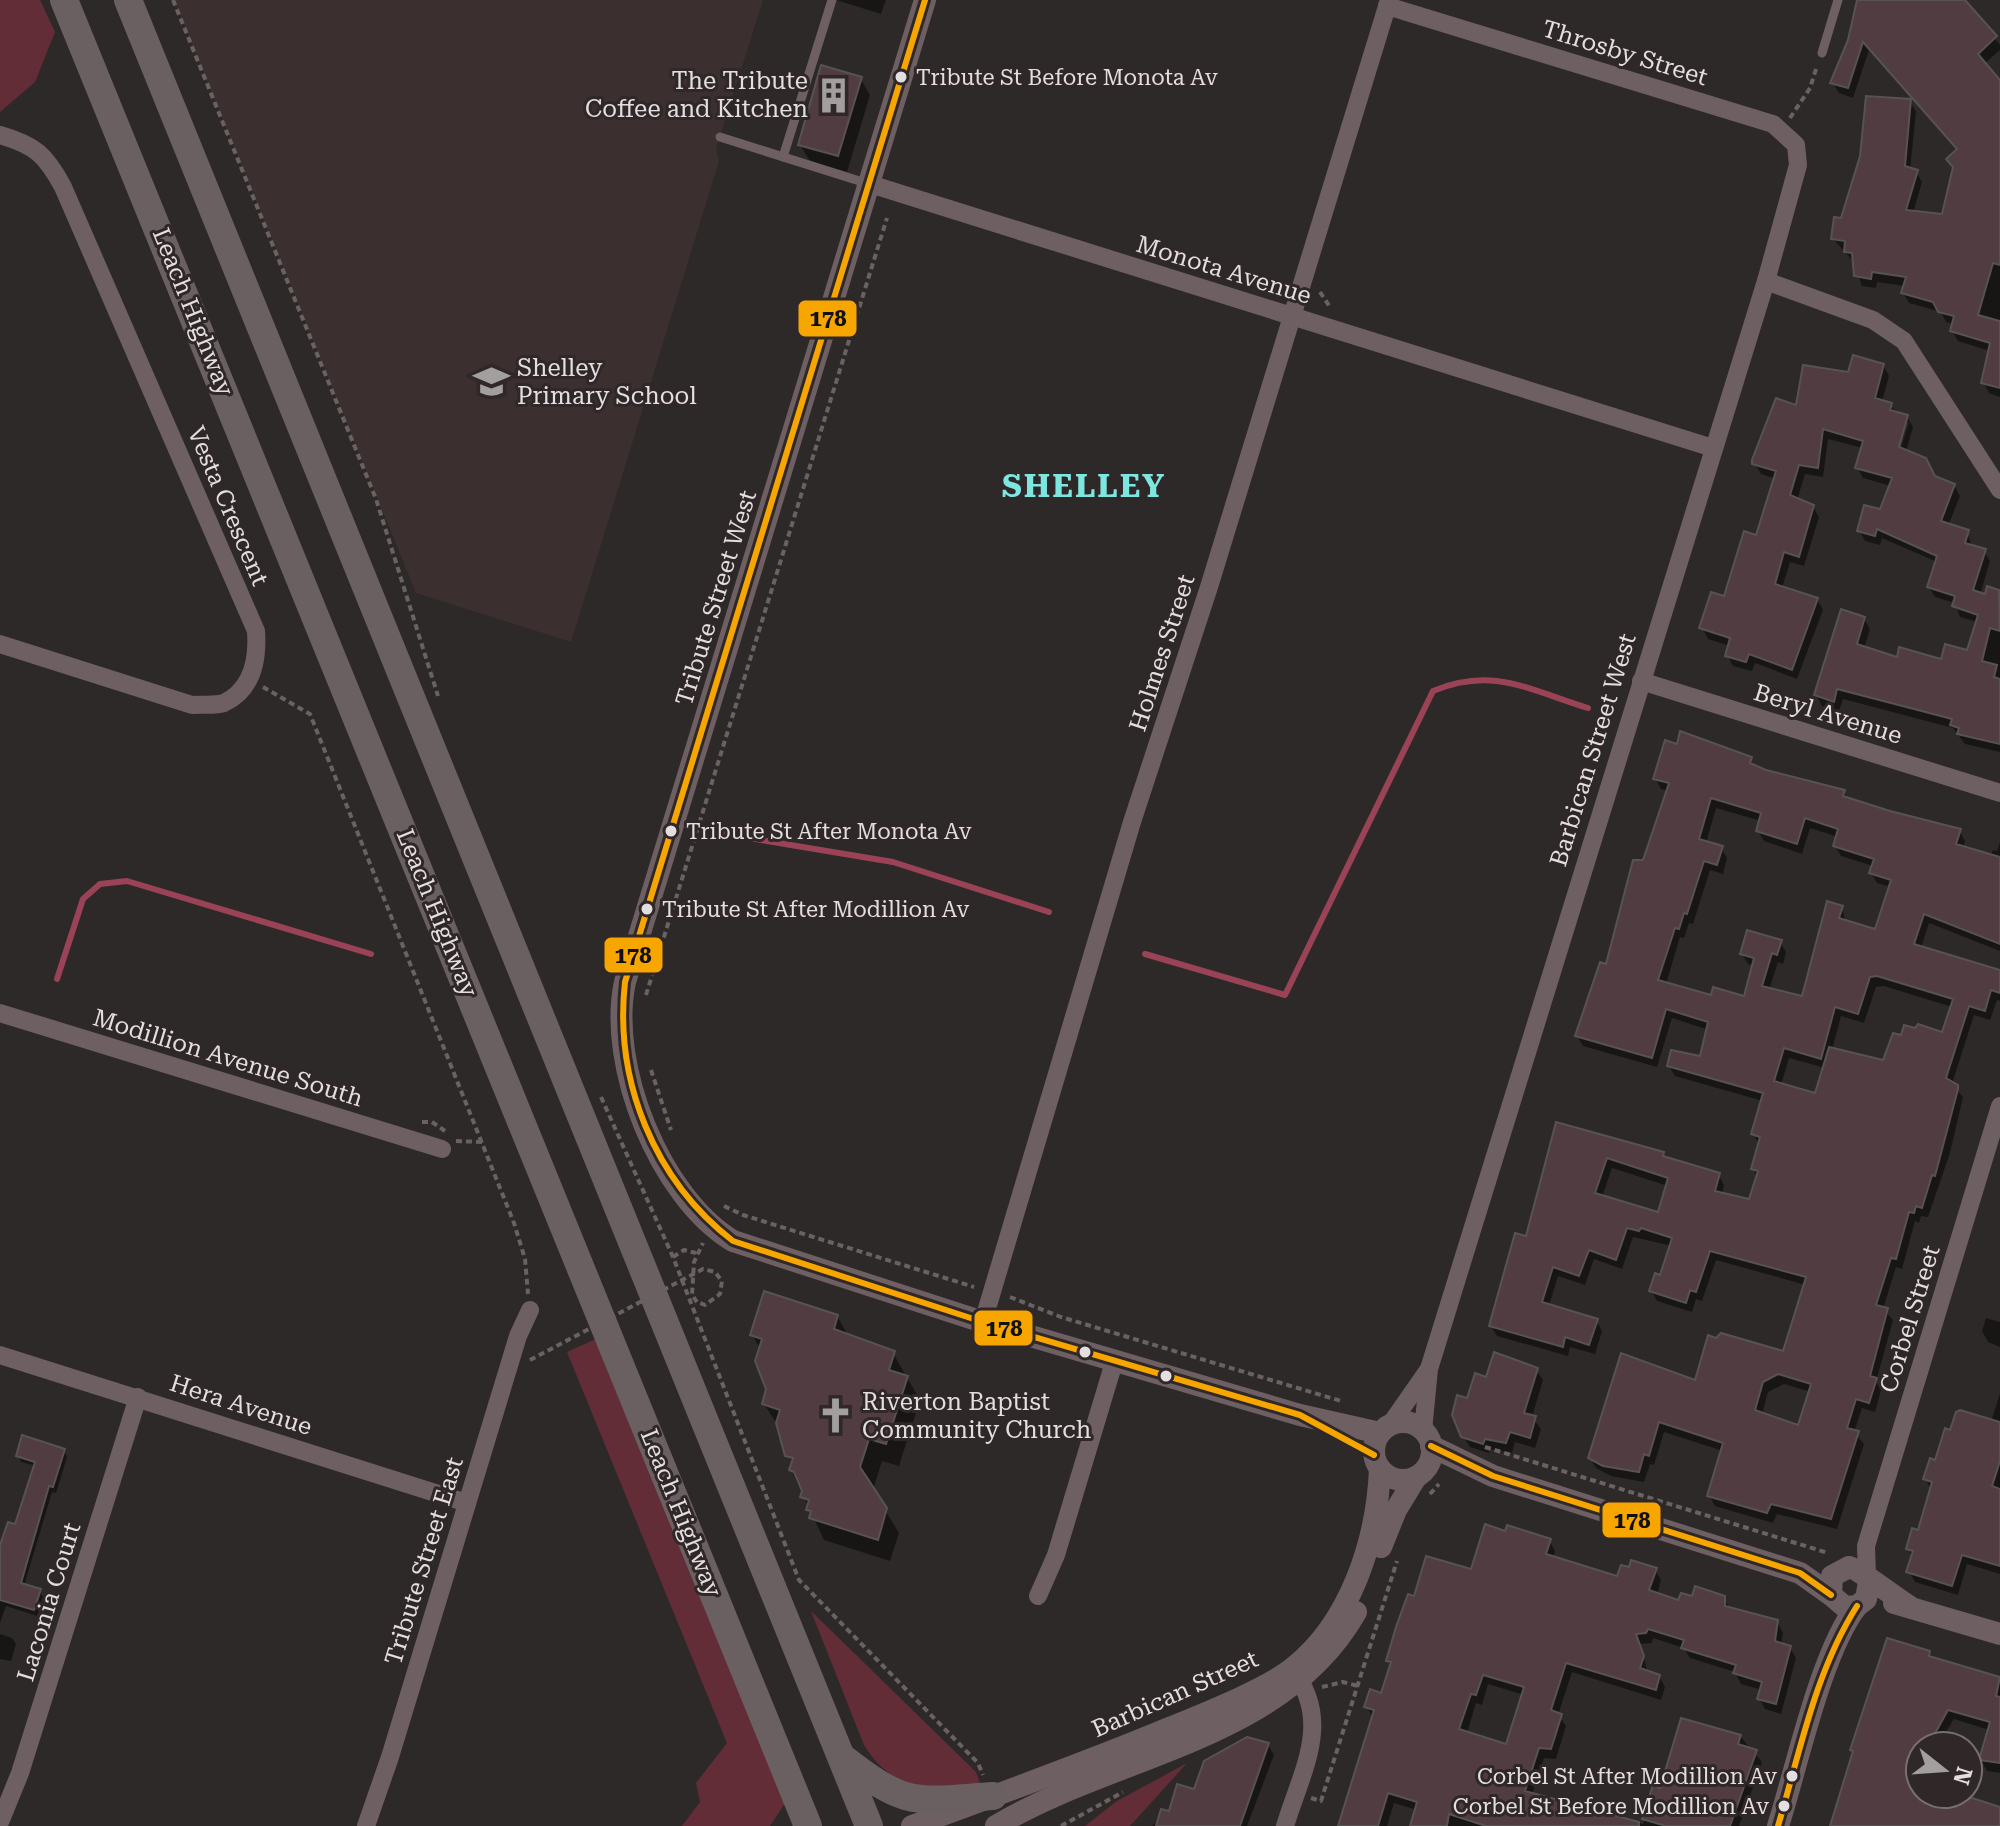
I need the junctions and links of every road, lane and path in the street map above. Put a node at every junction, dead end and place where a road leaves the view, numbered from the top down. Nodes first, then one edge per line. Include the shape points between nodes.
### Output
1 (128, 0) edge
2 (173, 0) edge
3 (832, 0) edge
4 (925, 0) edge
5 (1838, 0) edge
6 (65, 3) edge
7 (1388, 3) edge
8 (1822, 53) joint
9 (1781, 129) junction
10 (0, 135) edge
11 (720, 137) dead end
12 (1796, 145) joint
13 (783, 157) junction
14 (870, 184) junction
15 (887, 218) dead end
16 (1766, 281) junction
17 (1291, 316) junction
18 (1713, 448) junction
19 (2000, 490) edge
20 (0, 644) edge
21 (249, 679) junction
22 (1641, 681) junction
23 (441, 702) dead end
24 (2000, 793) edge
25 (644, 999) dead end
26 (0, 1013) edge
27 (648, 1062) dead end
28 (600, 1096) dead end
29 (2000, 1106) edge
30 (675, 1139) dead end
31 (482, 1142) junction
32 (446, 1145) joint
33 (719, 1201) dead end
34 (727, 1208) junction
35 (713, 1229) junction
36 (696, 1253) junction
37 (673, 1257) junction
38 (992, 1292) junction
39 (530, 1310) joint
40 (983, 1322) junction
41 (0, 1355) edge
42 (1115, 1359) junction
43 (530, 1360) dead end
44 (1429, 1369) junction
45 (138, 1397) junction
46 (1353, 1405) dead end
47 (1427, 1439) junction
48 (1381, 1445) junction
49 (1481, 1446) dead end
50 (1493, 1476) junction
51 (1427, 1477) junction
52 (1422, 1499) dead end
53 (467, 1503) junction
54 (1866, 1546) junction
55 (1400, 1552) dead end
56 (1835, 1582) junction
57 (1865, 1591) junction
58 (1038, 1596) dead end
59 (2000, 1634) edge
60 (1828, 1664) junction
61 (1296, 1675) junction
62 (842, 1757) junction
63 (988, 1786) junction
64 (1305, 1810) dead end
65 (798, 1818) edge
66 (1, 1820) edge
67 (366, 1826) edge
68 (869, 1826) edge
69 (912, 1826) edge
70 (997, 1826) edge
71 (1285, 1826) edge
72 (1778, 1826) edge

1 - 62 highway
2 - 23 path via 376,499
3 - 13 lane
4 - 14 street, Tribute Street West
5 - 8 lane
6 - 65 highway, Leach Highway
7 - 9 street, Throsby Street
7 - 17 street, Holmes Street
8 - 9 path via 1810,88
9 - 12 street, Throsby Street
10 - 21 street, Vesta Crescent via 22,141 47,158 63,187 256,631 258,658
11 - 13 lane, Monota Avenue
12 - 16 street, Barbican Street West via 1798,165
13 - 14 lane, Monota Avenue
14 - 17 street, Monota Avenue
14 - 35 street, Tribute Street West via 622,998 624,1056 646,1124 671,1178
15 - 25 path
16 - 18 street, Barbican Street West
16 - 19 street via 1873,320 1904,341
17 - 18 street, Monota Avenue
17 - 38 street, Holmes Street
18 - 22 street, Barbican Street West
20 - 21 street via 192,705 223,704
21 - 31 path via 310,714
22 - 24 street, Beryl Avenue
22 - 44 street, Barbican Street West
26 - 32 street, Modillion Avenue South
27 - 30 path
28 - 37 path
29 - 54 street, Corbel Street
31 - 32 path
31 - 39 path via 525,1259
33 - 34 path
34 - 35 path
34 - 38 path
35 - 36 path
35 - 40 street via 769,1254
36 - 37 path via 684,1250
36 - 43 path, bridge via 692,1295 705,1305 720,1294 722,1281 703,1269
37 - 63 path via 799,1580 978,1763
38 - 40 street, Holmes Street
38 - 46 path
39 - 53 street, Tribute Street East
40 - 42 street
41 - 45 street, Hera Avenue
42 - 48 street
42 - 58 street via 1056,1555
44 - 47 street, Barbican Street West
44 - 48 street, Barbican Street West
45 - 53 street, Hera Avenue
45 - 66 street, Laconia Court
47 - 48 street via 1407,1423
47 - 50 street
47 - 51 street, Barbican Street West
48 - 51 street via 1393,1478
48 - 61 street, Barbican Street via 1378,1510 1355,1582
49 - 56 path via 1834,1555
50 - 51 street
50 - 56 street
51 - 52 path
51 - 61 street, Barbican Street via 1396,1510 1342,1638
53 - 67 street, Tribute Street East
54 - 56 street
54 - 57 street, Corbel Street
55 - 64 path via 1321,1801 1311,1798
56 - 57 street via 1856,1568
56 - 57 street via 1845,1607
56 - 60 street
57 - 59 street
57 - 60 street
60 - 72 street
61 - 63 street, Barbican Street via 1210,1712
61 - 70 street, Barbican Street via 1192,1741
61 - 71 street via 1312,1703 1312,1737
62 - 63 highway via 880,1787 919,1801
62 - 68 highway
63 - 69 street, Barbican Street

